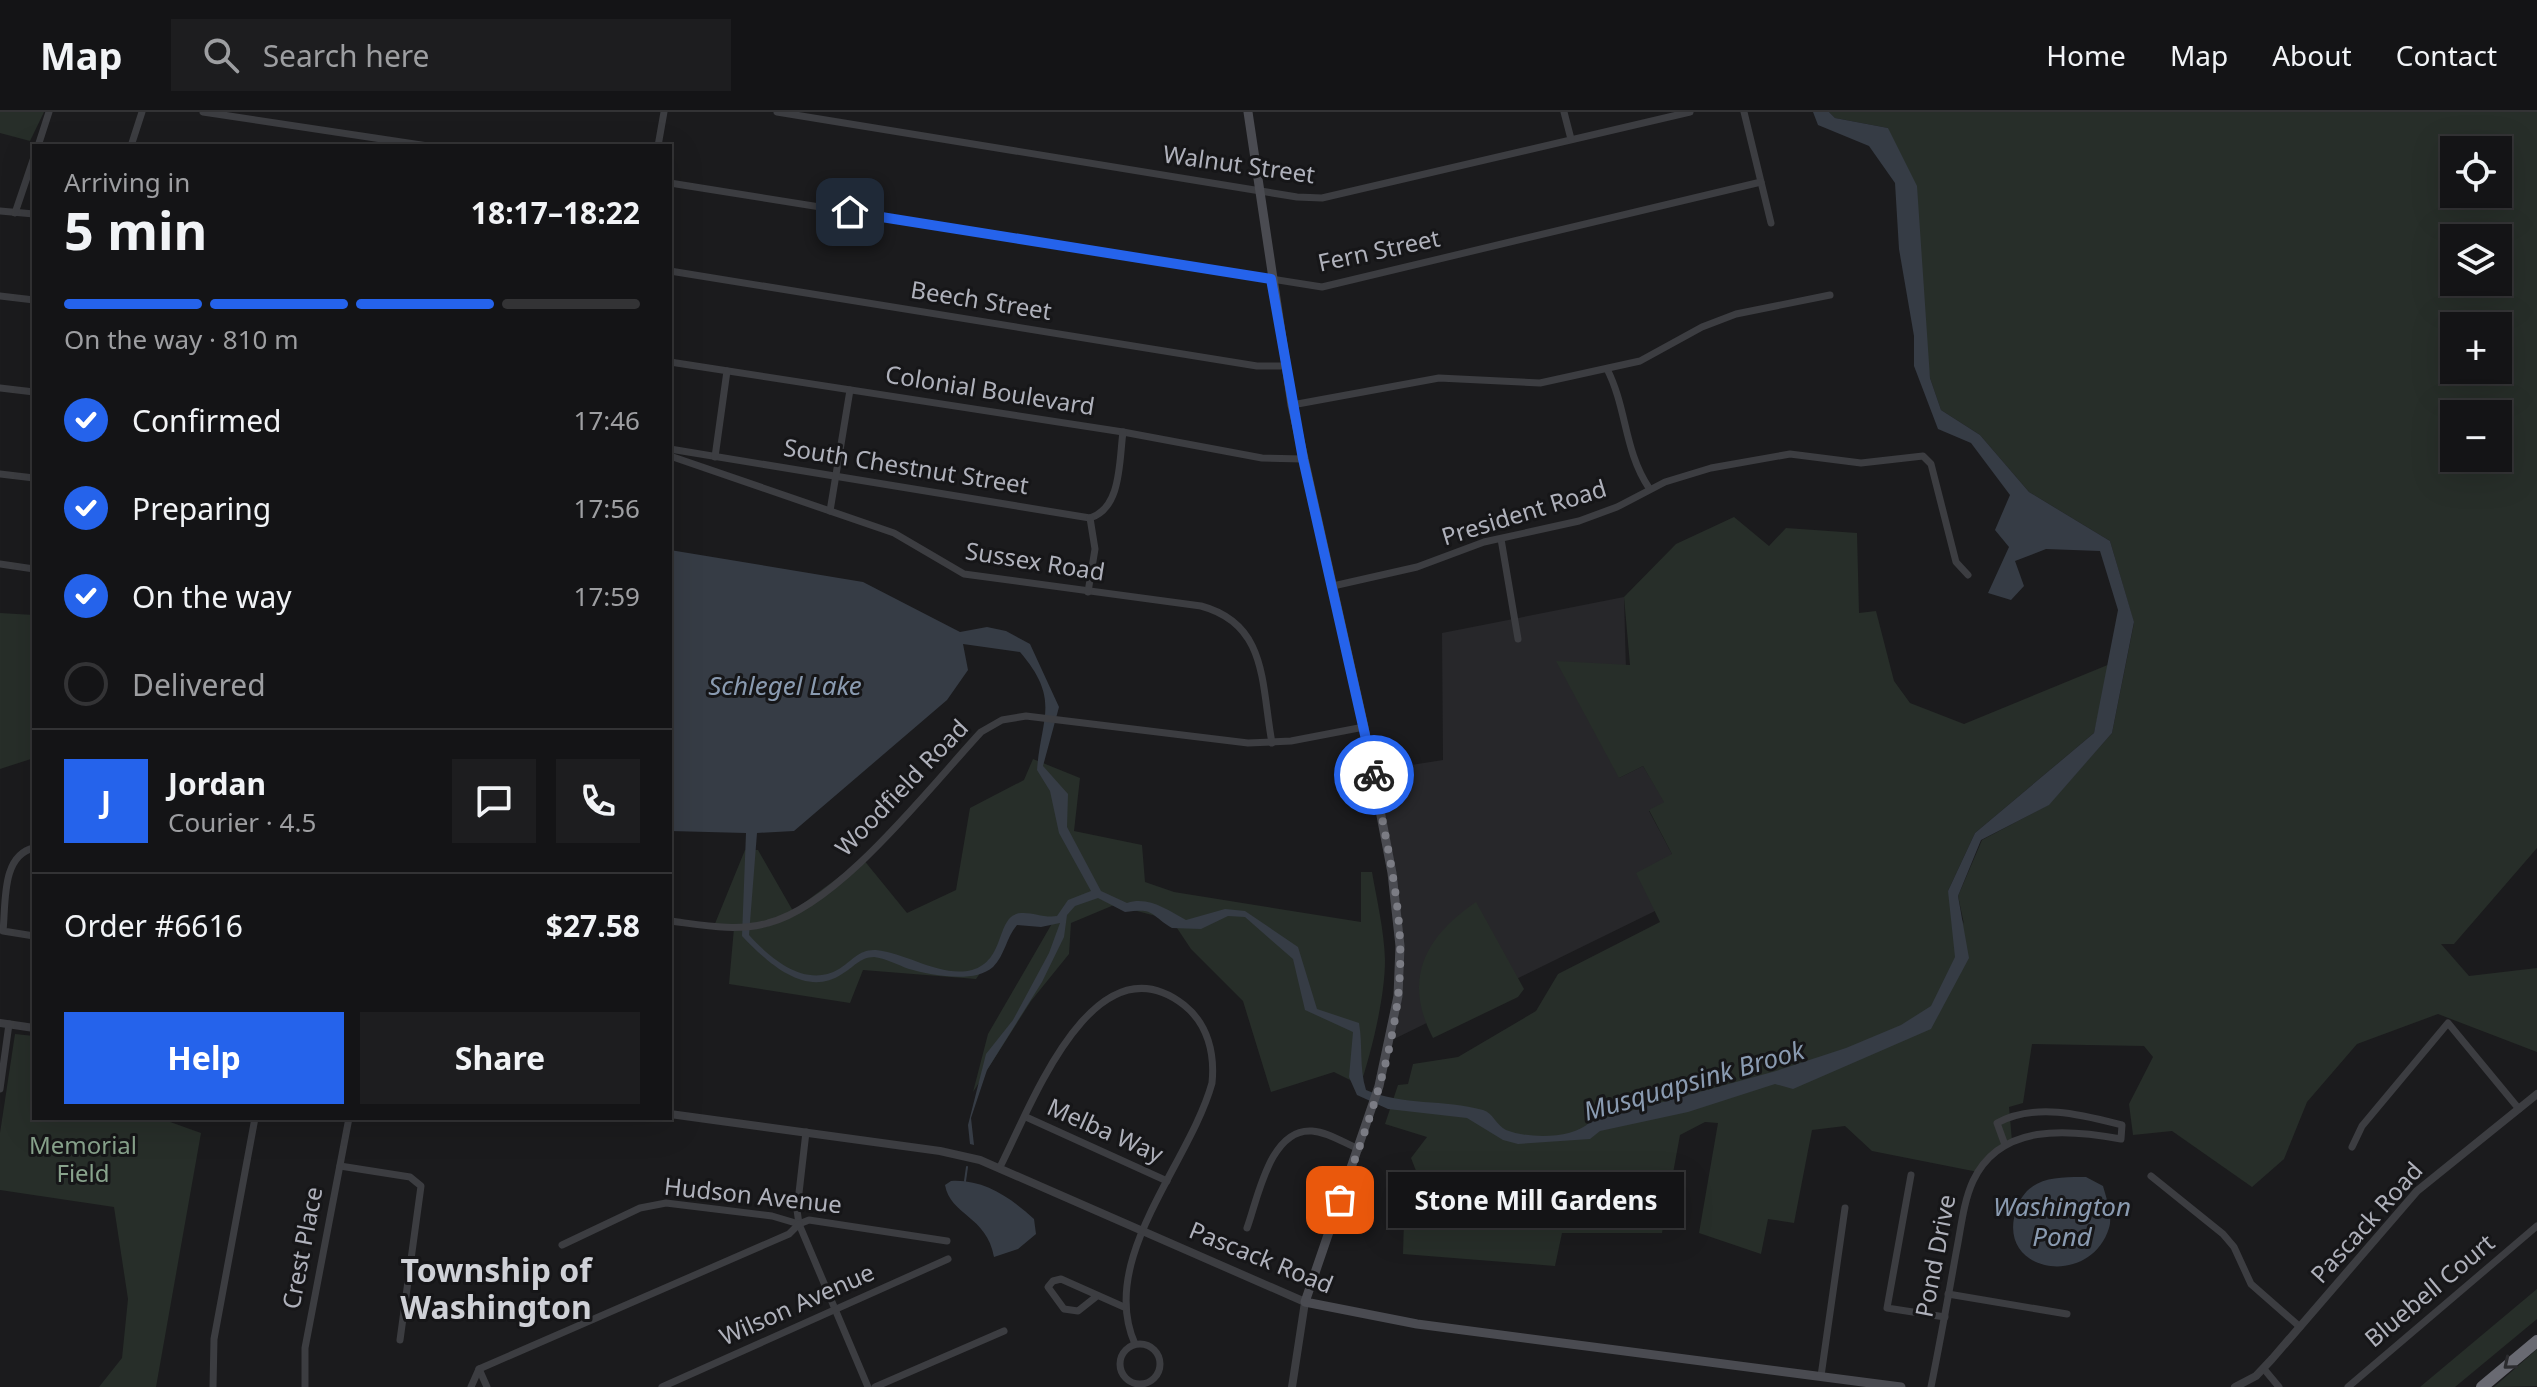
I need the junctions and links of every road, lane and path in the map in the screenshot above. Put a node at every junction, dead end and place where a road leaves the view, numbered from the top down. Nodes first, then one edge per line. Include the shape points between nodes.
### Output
1 (49, 112) edge
2 (142, 112) edge
3 (203, 112) edge
4 (664, 112) edge
5 (777, 112) edge
6 (1248, 112) edge
7 (1564, 112) edge
8 (1690, 112) edge
9 (1744, 112) edge
10 (1571, 139) junction
11 (39, 144) edge
12 (132, 144) edge
13 (415, 144) edge
14 (658, 144) edge
15 (32, 163) edge
16 (1761, 182) junction
17 (672, 183) edge
18 (1259, 190) junction
19 (0, 211) edge
20 (15, 213) junction
21 (32, 214) edge
22 (1771, 223) dead end
23 (672, 271) edge
24 (1271, 279) junction
25 (1830, 295) dead end
26 (0, 296) edge
27 (32, 300) edge
28 (672, 362) edge
29 (1285, 366) junction
30 (1607, 369) junction
31 (727, 371) junction
32 (0, 388) edge
33 (850, 390) junction
34 (32, 392) edge
35 (1292, 405) junction
36 (1123, 432) junction
37 (672, 449) edge
38 (672, 457) edge
39 (715, 457) junction
40 (1303, 459) junction
41 (0, 474) edge
42 (836, 476) junction
43 (32, 478) edge
44 (1649, 488) junction
45 (830, 511) junction
46 (1090, 518) junction
47 (1501, 539) junction
48 (0, 564) edge
49 (32, 569) edge
50 (1968, 575) dead end
51 (1333, 586) junction
52 (1088, 592) junction
53 (1518, 639) dead end
54 (1364, 727) junction
55 (1272, 743) junction
56 (32, 849) edge
57 (672, 921) edge
58 (32, 936) edge
59 (4, 1024) edge
60 (32, 1028) edge
61 (0, 1089) edge
62 (2537, 1094) edge
63 (2519, 1109) junction
64 (672, 1114) edge
65 (1026, 1117) junction
66 (255, 1120) edge
67 (349, 1120) edge
68 (806, 1132) junction
69 (2005, 1145) junction
70 (2352, 1147) dead end
71 (1359, 1149) junction
72 (340, 1166) junction
73 (1000, 1167) junction
74 (1911, 1175) dead end
75 (2151, 1176) dead end
76 (1167, 1181) junction
77 (1845, 1208) dead end
78 (799, 1224) junction
79 (2537, 1226) edge
80 (1247, 1228) dead end
81 (1144, 1230) junction
82 (947, 1241) dead end
83 (562, 1245) dead end
84 (948, 1259) dead end
85 (1948, 1294) junction
86 (1097, 1296) junction
87 (1305, 1302) junction
88 (1124, 1307) junction
89 (835, 1311) junction
90 (2067, 1314) dead end
91 (1945, 1317) junction
92 (2300, 1327) junction
93 (1004, 1331) dead end
94 (400, 1340) dead end
95 (2537, 1341) edge
96 (1135, 1344) junction
97 (479, 1369) junction
98 (2264, 1369) junction
99 (1821, 1376) junction
100 (213, 1387) edge
101 (305, 1387) edge
102 (471, 1387) edge
103 (487, 1387) edge
104 (662, 1387) edge
105 (868, 1387) edge
106 (875, 1387) edge
107 (1292, 1387) edge
108 (1901, 1387) edge
109 (1931, 1387) edge
110 (2235, 1387) edge
111 (2279, 1387) edge
112 (2348, 1387) edge
113 (2482, 1387) edge

1 - 11 street
2 - 12 street
3 - 13 street
4 - 14 street
5 - 18 street, Walnut Street
6 - 18 main road
7 - 10 street
8 - 10 street, Walnut Street
9 - 16 street
10 - 18 street, Walnut Street via 1322,198
15 - 20 street
16 - 22 street
16 - 24 street, Fern Street via 1322,287
17 - 24 street, Fern Street
18 - 24 main road
19 - 20 street
20 - 21 street
23 - 29 street, Beech Street via 1257,366
24 - 29 main road
25 - 30 street via 1727,317 1657,354
26 - 27 street
28 - 31 street, Colonial Boulevard
29 - 35 main road
30 - 35 street via 1524,385 1439,378
30 - 44 street via 1632,459
31 - 33 street, Colonial Boulevard
31 - 39 street
32 - 34 street
33 - 36 street, Colonial Boulevard
33 - 42 street
35 - 40 main road
36 - 40 street, Colonial Boulevard via 1262,458
36 - 46 street via 1113,499
37 - 39 street, South Chestnut Street
38 - 45 street, Sussex Road
39 - 42 street, South Chestnut Street
40 - 51 main road
41 - 43 street
42 - 45 street
42 - 46 street, South Chestnut Street
44 - 47 street, President Road via 1598,515
44 - 50 street, President Road via 1773,456 1810,454 1861,463 1923,456 1931,464 1956,562
45 - 52 street, Sussex Road via 894,533 964,574
46 - 52 street via 1095,549
47 - 51 street, President Road via 1417,567
47 - 53 street
48 - 49 street
51 - 54 main road
52 - 55 street, Sussex Road via 1201,606 1238,621 1255,649
54 - 55 street, Woodfield Road
54 - 71 main road via 1400,946 1398,996
55 - 57 street, Woodfield Road via 1015,717 981,732 836,886 802,910 739,928
56 - 58 street via 18,855 10,867 3,931
59 - 60 street
59 - 61 street
62 - 63 street, Pascack Road
63 - 70 street via 2448,1023 2362,1126
63 - 92 street, Pascack Road via 2417,1191
64 - 68 street, Pascack Road
65 - 73 street
65 - 76 street, Melba Way
65 - 76 street via 1065,1042 1094,1006 1127,991 1171,997 1204,1030 1213,1070 1209,1093
66 - 100 street via 214,1339
67 - 72 street, Crest Place
68 - 73 street, Pascack Road via 940,1151
68 - 78 street
69 - 69 street, Pond Drive via 1997,1123 2007,1117 2049,1111 2122,1125 2121,1139 2062,1131
69 - 85 street, Pond Drive via 1972,1183
71 - 80 street via 1312,1131 1288,1137 1277,1150
71 - 87 main road
72 - 94 street via 410,1177 421,1186
72 - 101 street, Crest Place via 305,1348
73 - 81 street, Pascack Road
74 - 91 street via 1887,1308
75 - 92 street via 2223,1234 2251,1284
76 - 81 street
77 - 99 street
78 - 82 street, Hudson Avenue via 809,1220
78 - 83 street, Hudson Avenue via 666,1203 640,1208
78 - 89 street
78 - 97 street via 789,1234
79 - 112 street, Bluebell Court
81 - 87 street, Pascack Road
81 - 88 street via 1126,1280
84 - 89 street, Wilson Avenue
85 - 90 street
85 - 91 street, Pond Drive
86 - 86 street via 1061,1279 1048,1287 1064,1309 1078,1311
86 - 88 street
87 - 99 main road, Pascack Road via 1417,1324
87 - 107 street
88 - 96 street
89 - 104 street, Wilson Avenue
89 - 105 street
91 - 109 street, Pond Drive
92 - 98 street, Pascack Road
93 - 106 street
95 -> 113 highway
96 - 96 street via 1121,1355 1120,1368 1131,1382 1145,1384 1156,1376 1159,1355 1149,1345
97 - 102 street
97 - 103 street
98 - 110 street, Pascack Road
98 - 111 street
99 - 108 main road, Pascack Road

